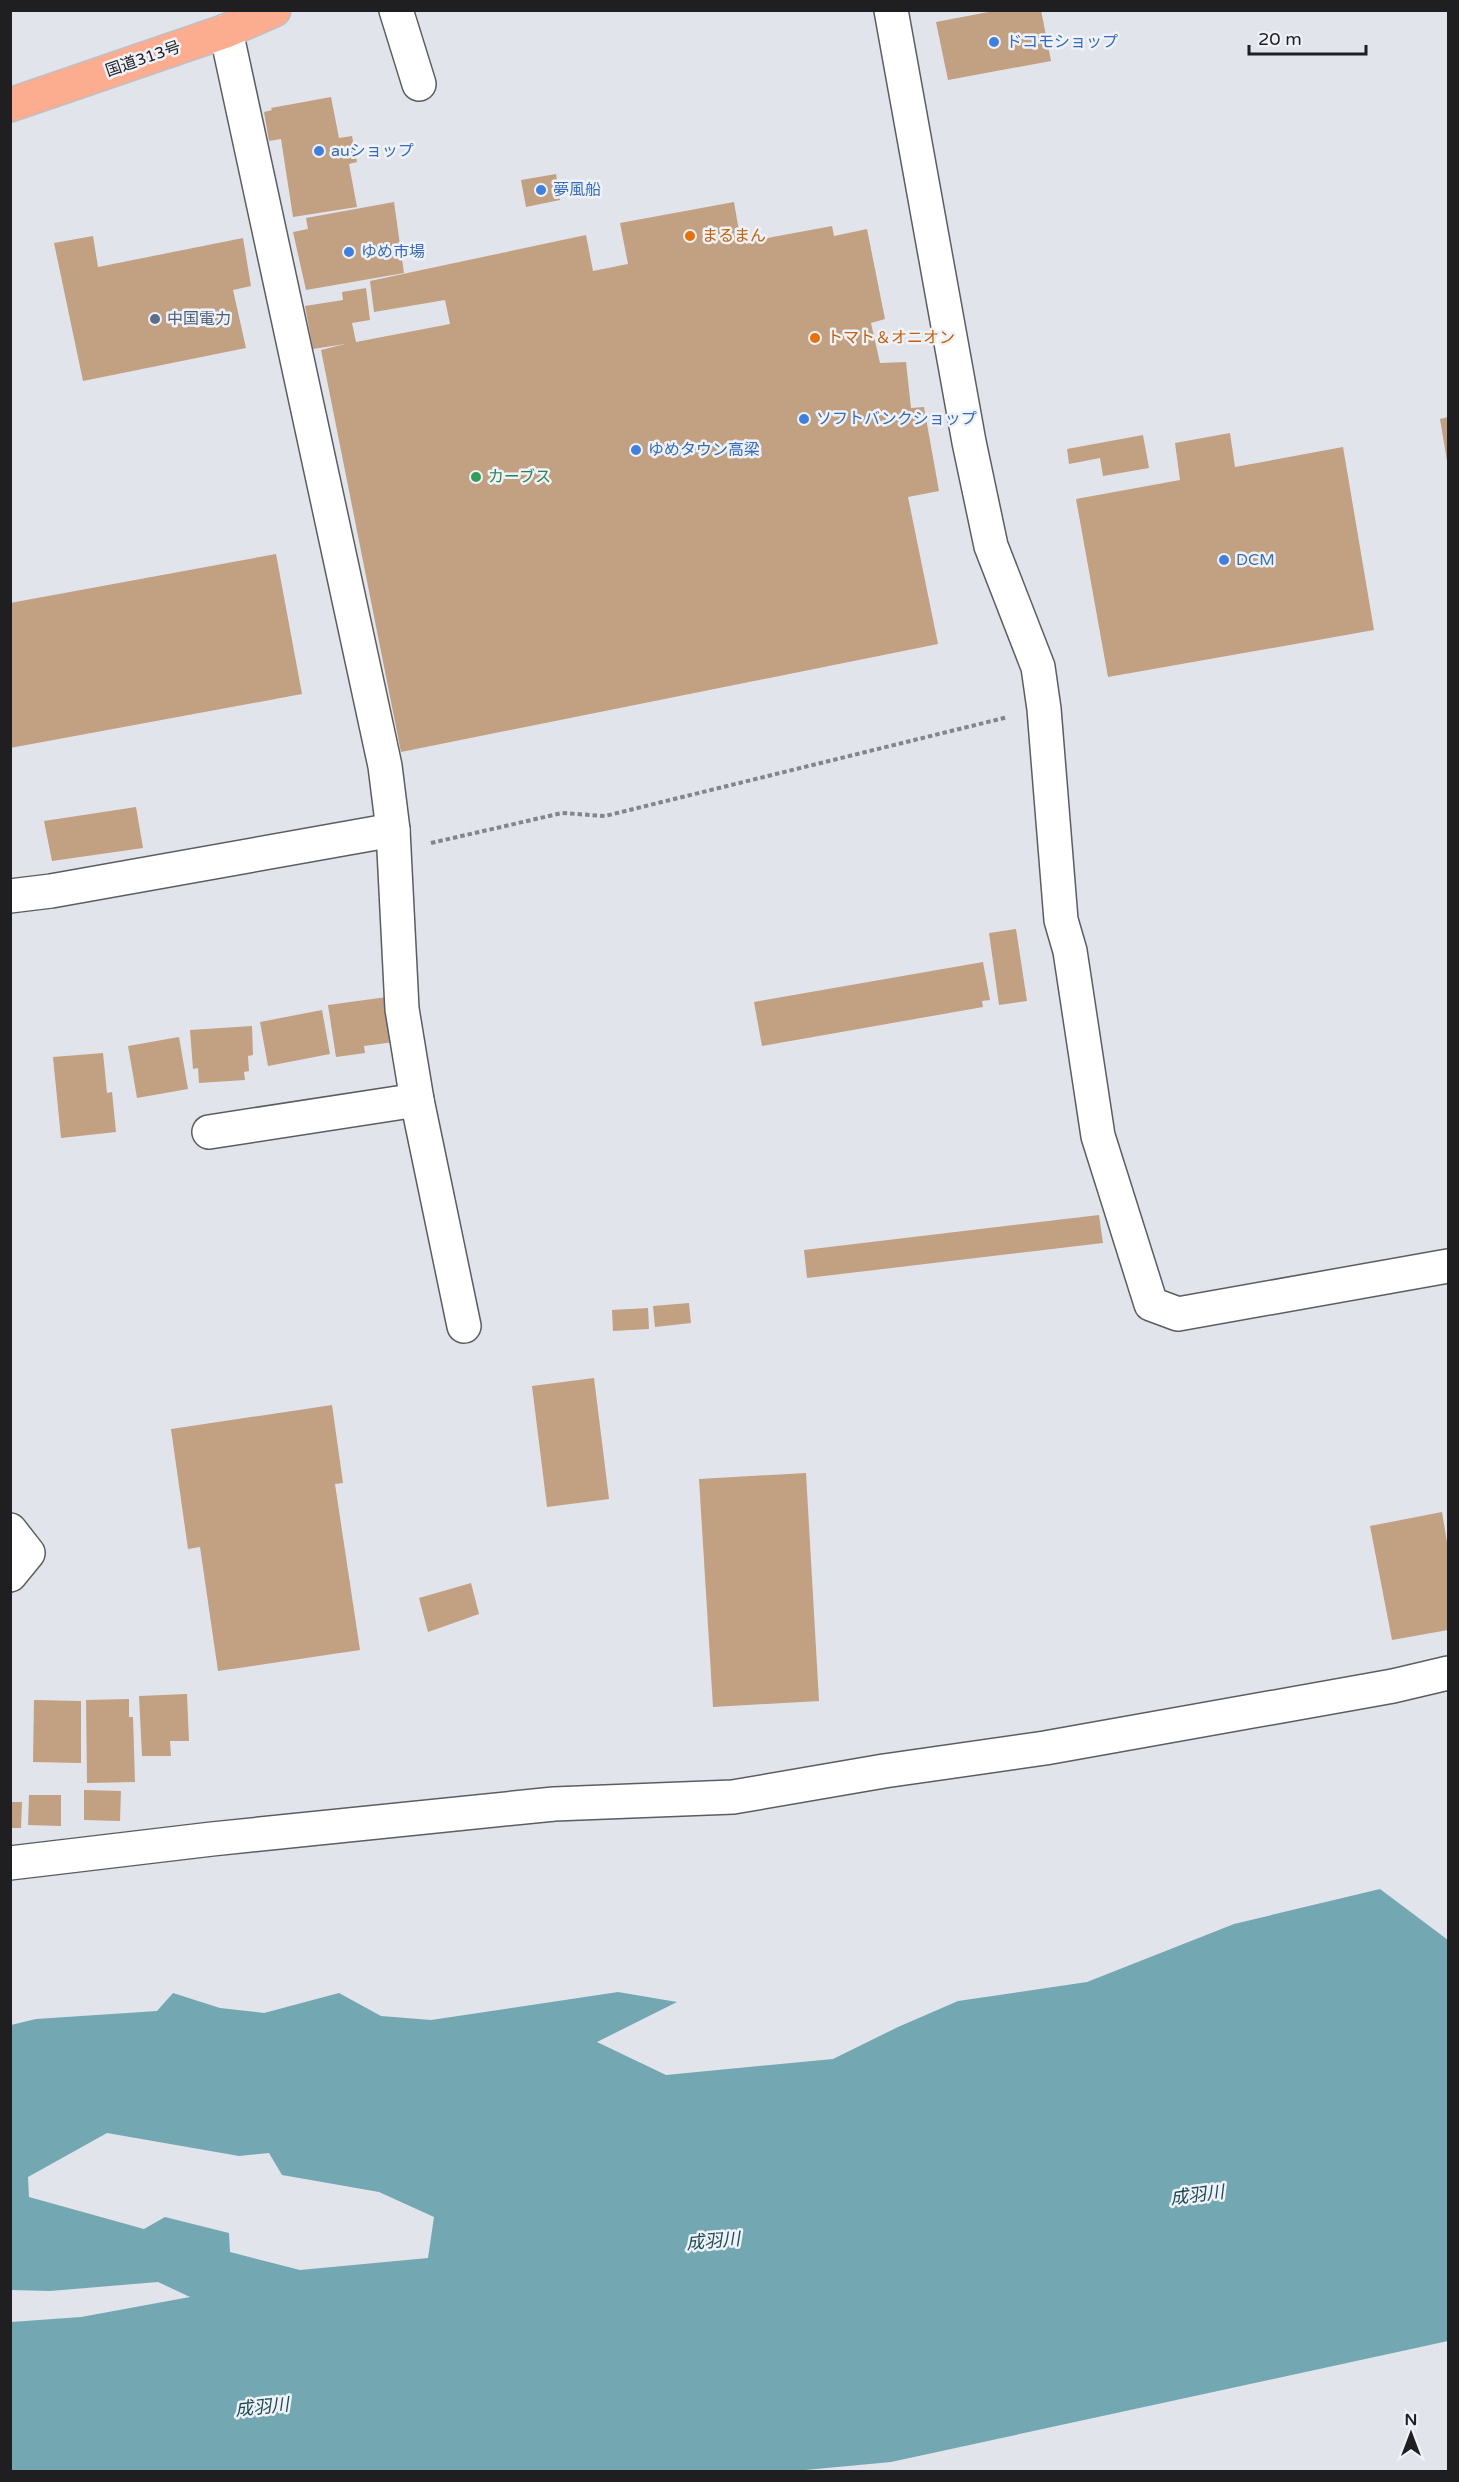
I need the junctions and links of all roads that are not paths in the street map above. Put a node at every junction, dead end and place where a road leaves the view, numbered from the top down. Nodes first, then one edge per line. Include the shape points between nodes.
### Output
1 (274, 10) edge
2 (396, 10) edge
3 (891, 10) edge
4 (226, 31) junction
5 (419, 84) dead end
6 (10, 105) edge
7 (393, 841) junction
8 (10, 896) edge
9 (417, 1100) junction
10 (209, 1132) dead end
11 (1449, 1266) edge
12 (464, 1326) dead end
13 (10, 1530) edge
14 (10, 1575) edge
15 (1449, 1673) edge
16 (10, 1863) edge

1 - 4 highway, 国道313号
2 - 5 street
3 - 11 street via 991,546 1038,667 1061,920 1070,951 1098,1136 1150,1304 1178,1314
4 - 6 highway, 国道313号
4 - 7 street via 385,766
7 - 8 street
7 - 9 street via 402,1009
9 - 10 street
9 - 12 street
13 - 14 street via 28,1553
15 - 16 street via 1057,1746 733,1797 554,1804

